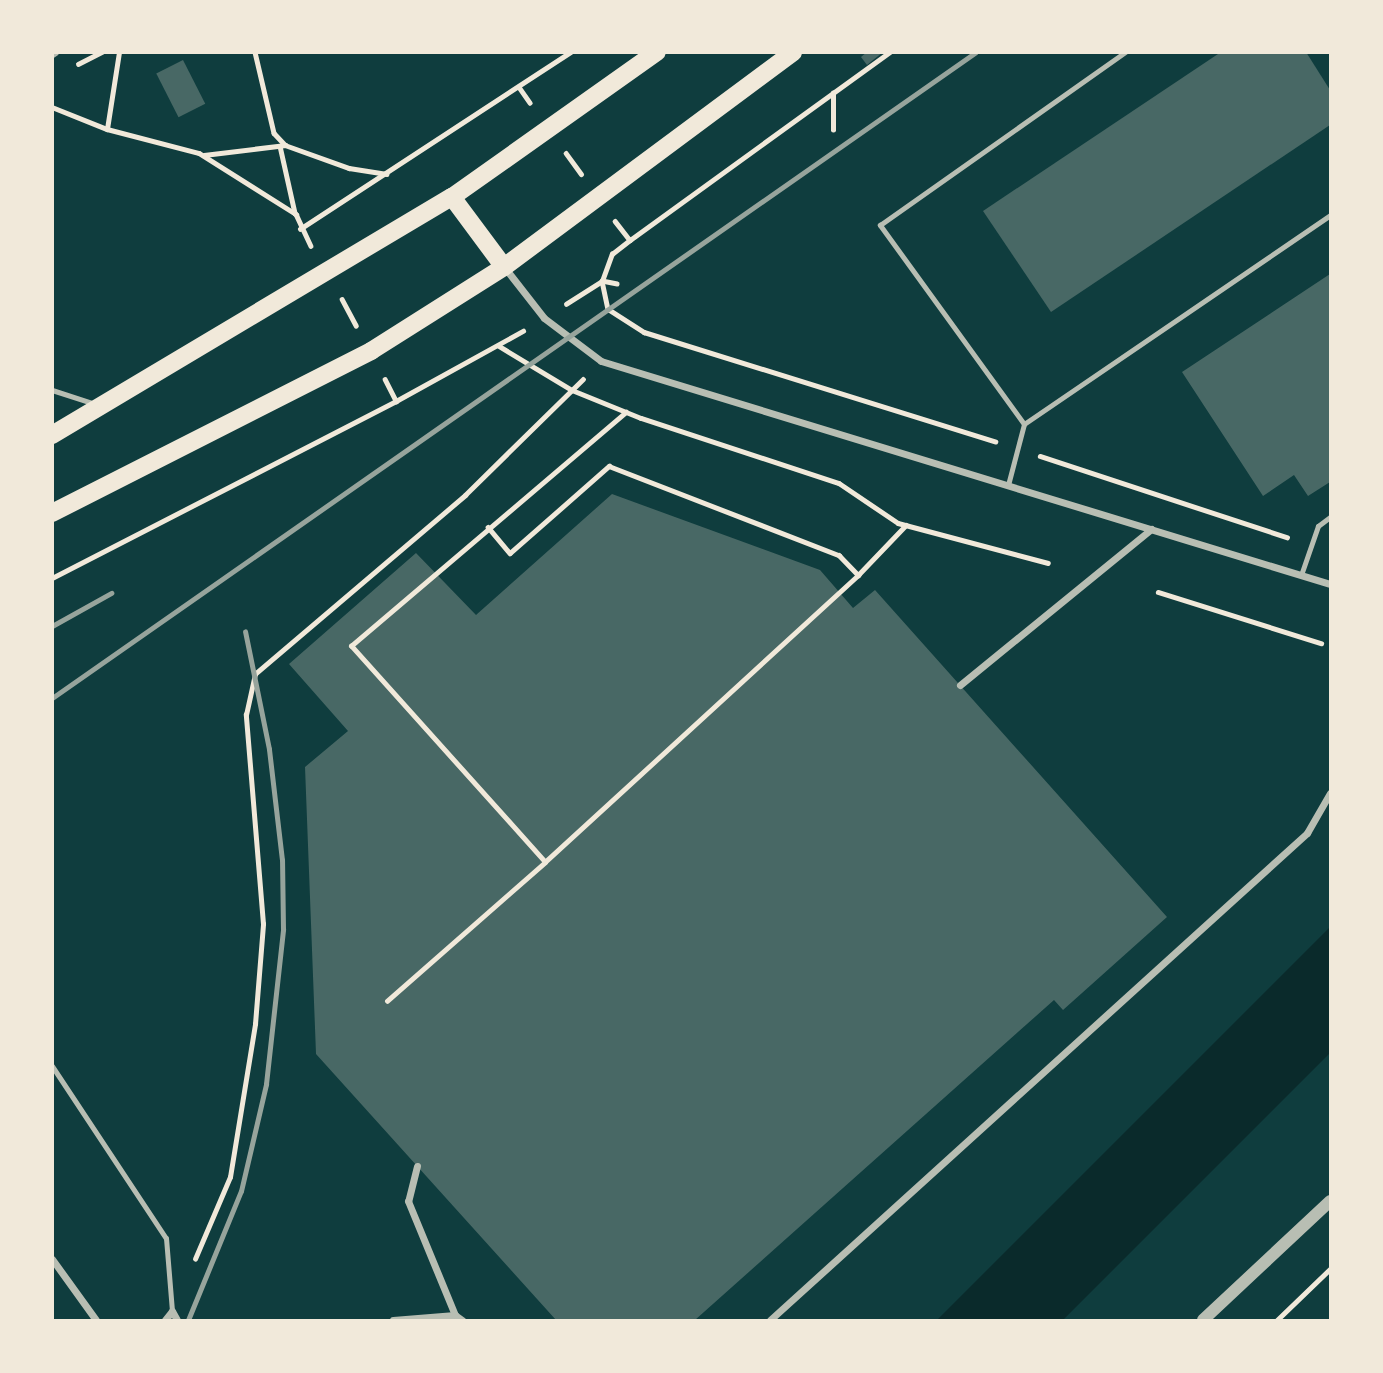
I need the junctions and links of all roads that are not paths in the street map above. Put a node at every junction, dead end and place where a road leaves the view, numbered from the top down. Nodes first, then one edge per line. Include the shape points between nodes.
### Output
1 (657, 52) edge
2 (793, 52) edge
3 (1125, 52) edge
4 (452, 197) junction
5 (1331, 215) edge
6 (504, 267) junction
7 (52, 390) edge
8 (105, 408) junction
9 (1024, 424) junction
10 (52, 435) edge
11 (1008, 485) junction
12 (52, 513) edge
13 (1331, 517) edge
14 (1151, 529) junction
15 (1301, 575) junction
16 (1331, 584) edge
17 (960, 685) dead end
18 (1331, 793) edge
19 (52, 1066) edge
20 (417, 1166) dead end
21 (1331, 1201) edge
22 (52, 1259) edge
23 (172, 1311) junction
24 (458, 1318) edge
25 (1205, 1320) edge
26 (96, 1321) edge
27 (165, 1321) edge
28 (177, 1321) edge
29 (393, 1321) edge
30 (770, 1321) edge

1 - 4 main road
2 - 6 main road
3 - 9 lane via 880,225
4 - 6 main road
4 - 8 main road
5 - 9 lane
6 - 11 street via 544,318 601,361
6 - 12 main road via 371,351
7 - 8 lane
8 - 10 main road
9 - 11 lane
11 - 14 street
13 - 15 lane via 1318,526
14 - 15 street
14 - 17 street
15 - 16 street
18 - 30 street via 1307,833
19 - 23 lane via 166,1238
20 - 24 street via 408,1201
21 - 25 street
22 - 26 street
23 - 27 street
23 - 28 street
24 - 29 street

